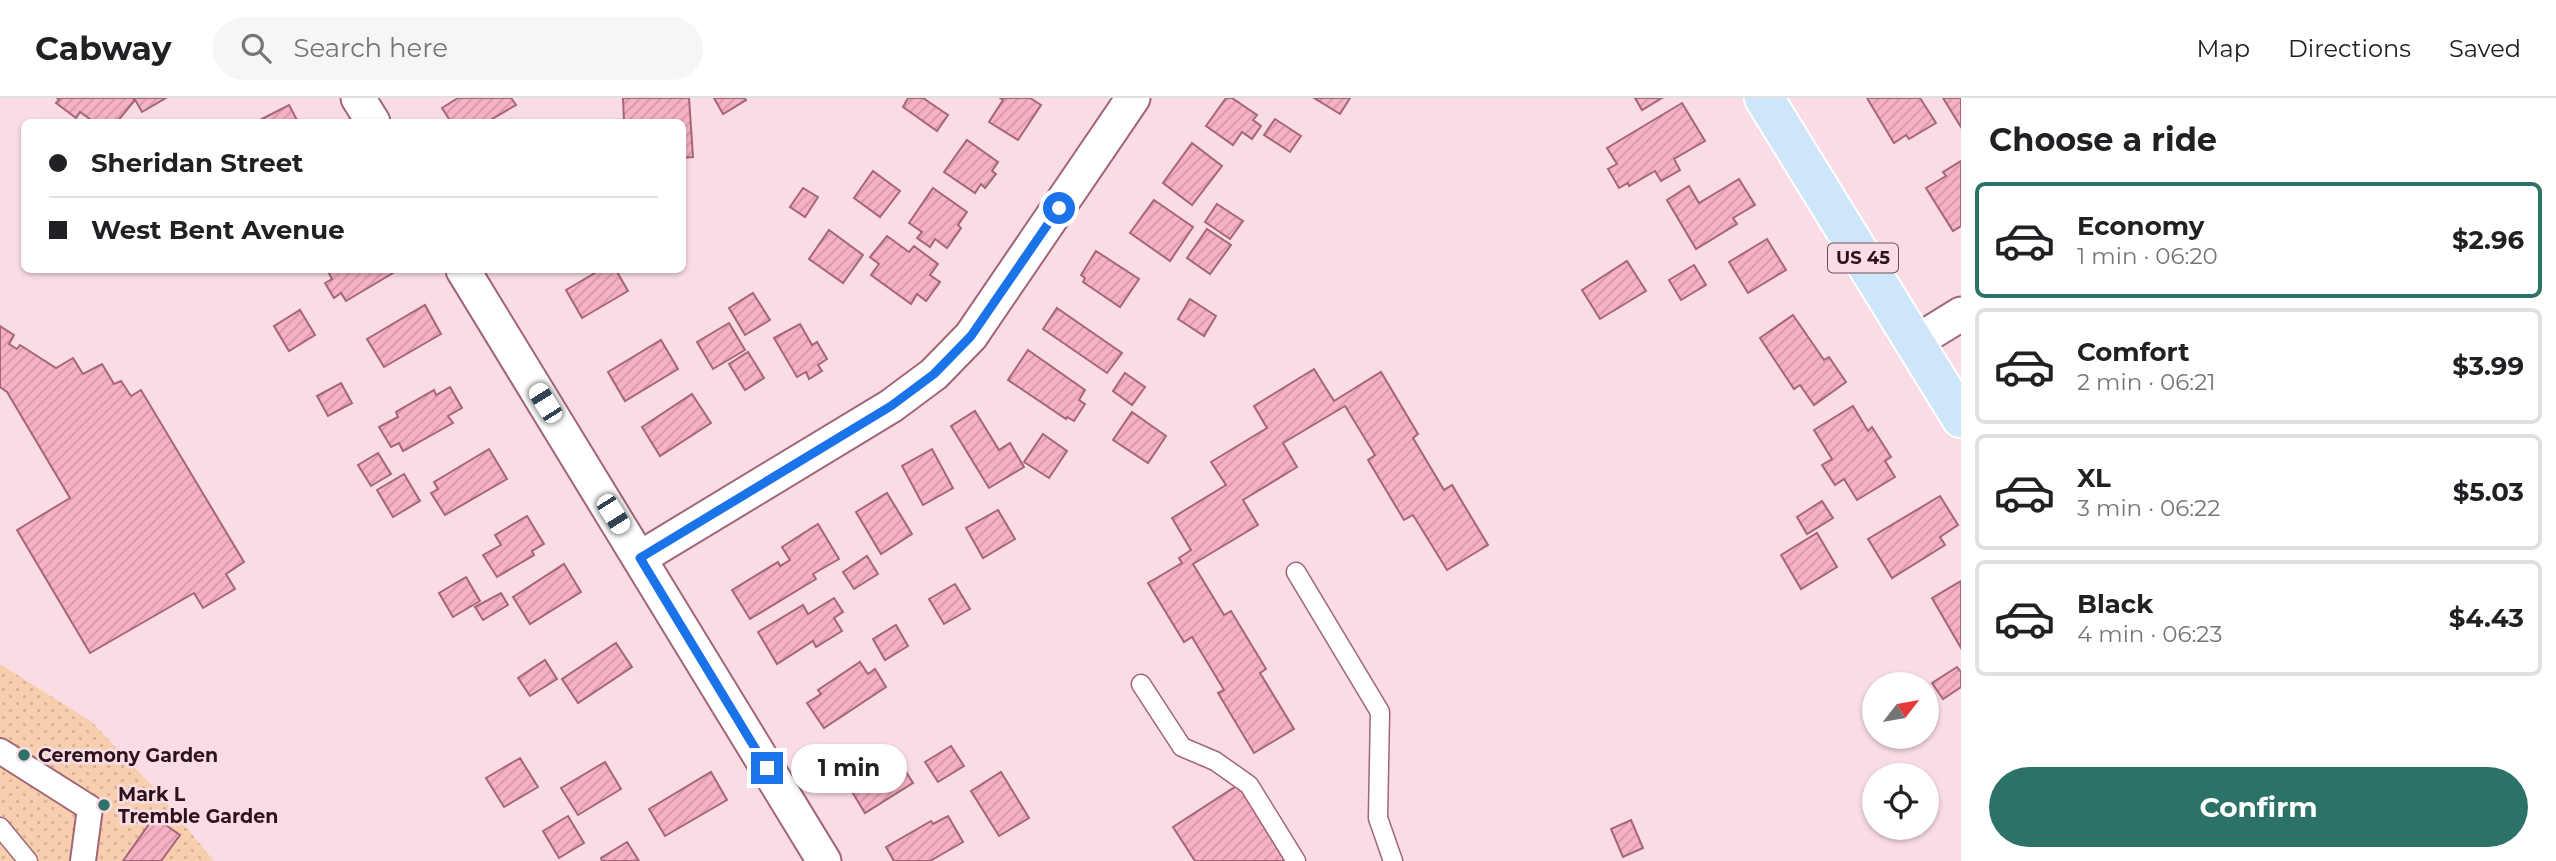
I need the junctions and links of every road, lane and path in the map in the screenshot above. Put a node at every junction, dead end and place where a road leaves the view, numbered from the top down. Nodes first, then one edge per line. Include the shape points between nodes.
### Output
1 (358, 98) edge
2 (1133, 98) edge
3 (1764, 98) edge
4 (371, 119) edge
5 (465, 273) edge
6 (1961, 314) edge
7 (1914, 343) junction
8 (1961, 418) edge
9 (640, 558) junction
10 (1296, 572) dead end
11 (1141, 684) dead end
12 (0, 751) edge
13 (0, 827) edge
14 (28, 861) edge
15 (83, 861) edge
16 (824, 861) edge
17 (1296, 861) edge
18 (1393, 861) edge

1 - 4 street
2 - 9 street via 971,336 934,374 891,406
3 - 7 main road, US 45
5 - 9 street
6 - 7 street
7 - 8 main road, US 45
9 - 16 street
10 - 18 lane via 1380,712 1378,818
11 - 17 lane via 1182,747 1215,761 1249,785
12 - 15 street via 90,808
13 - 14 lane

